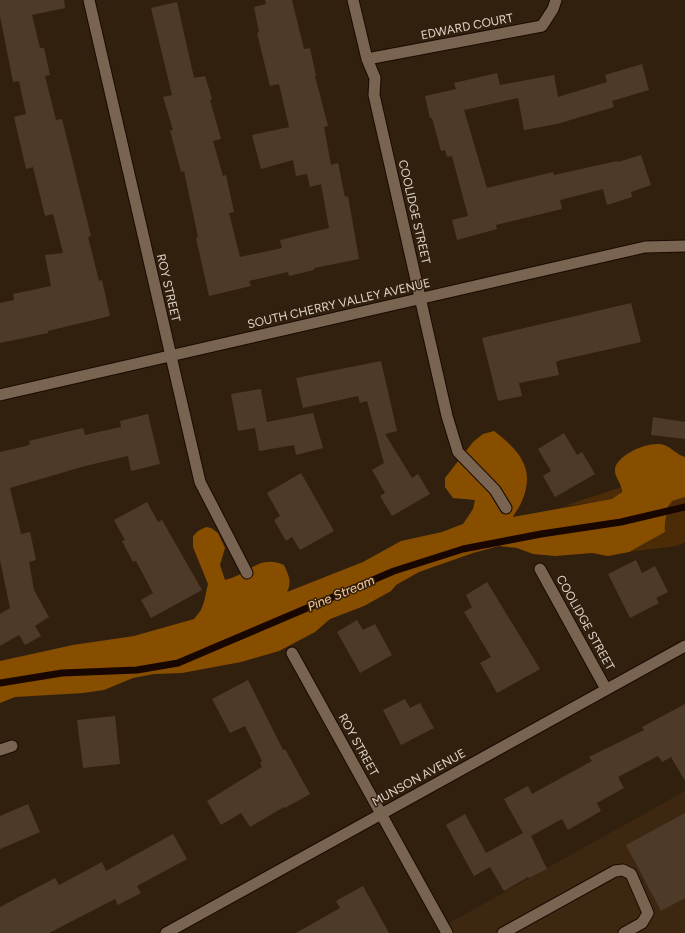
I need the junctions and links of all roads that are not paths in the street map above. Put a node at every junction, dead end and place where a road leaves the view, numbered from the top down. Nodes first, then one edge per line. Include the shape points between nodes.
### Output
1 (89, 0) edge
2 (353, 0) edge
3 (556, 0) edge
4 (367, 59) junction
5 (685, 246) edge
6 (421, 299) junction
7 (170, 356) junction
8 (0, 395) edge
9 (506, 508) dead end
10 (540, 569) dead end
11 (247, 573) dead end
12 (685, 646) edge
13 (292, 653) dead end
14 (606, 689) junction
15 (12, 746) dead end
16 (0, 750) edge
17 (381, 814) junction
18 (645, 928) edge
19 (166, 933) edge
20 (447, 933) edge
21 (503, 933) edge
22 (624, 933) edge

1 - 7 street, ROY STREET
2 - 4 street, COOLIDGE STREET
3 - 4 street, EDWARD COURT via 554,9 542,26
4 - 6 street, COOLIDGE STREET via 375,78 374,95
5 - 6 street, SOUTH CHERRY VALLEY AVENUE via 645,247
6 - 7 street, SOUTH CHERRY VALLEY AVENUE
6 - 9 street, COOLIDGE STREET via 447,416 458,452 495,490
7 - 8 street, SOUTH CHERRY VALLEY AVENUE
7 - 11 street, ROY STREET via 200,482
10 - 14 street, COOLIDGE STREET
12 - 14 street, MUNSON AVENUE
13 - 17 street, ROY STREET
14 - 17 street, MUNSON AVENUE
15 - 16 street
17 - 19 street, MUNSON AVENUE
17 - 20 street, ROY STREET
18 - 21 street via 648,913 631,874 624,870 615,871
18 - 22 street

